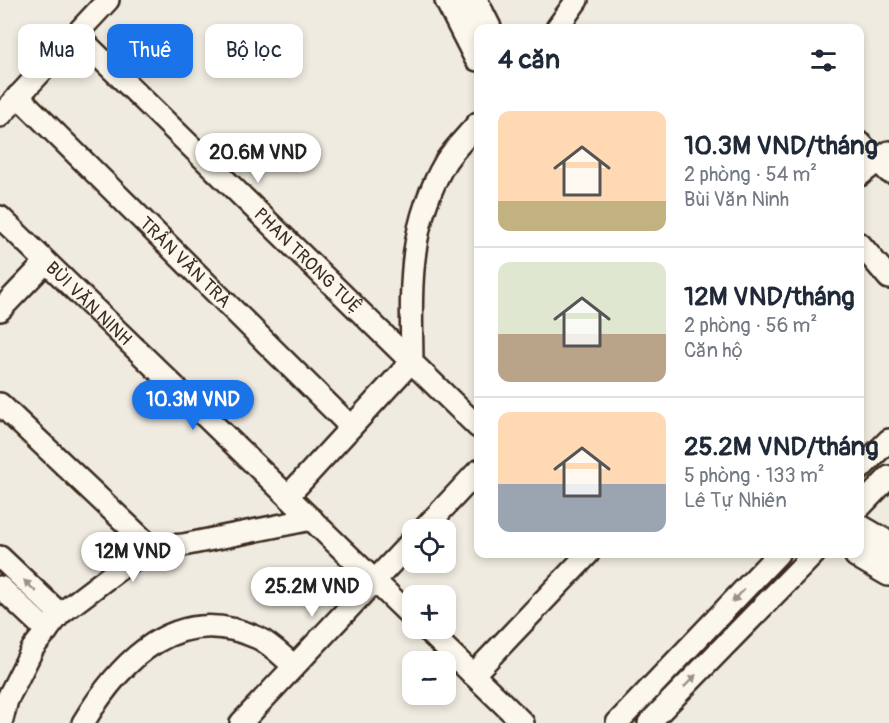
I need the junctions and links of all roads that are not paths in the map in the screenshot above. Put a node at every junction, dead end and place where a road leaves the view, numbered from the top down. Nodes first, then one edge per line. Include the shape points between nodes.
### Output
1 (108, 0) edge
2 (450, 0) edge
3 (473, 0) edge
4 (577, 0) edge
5 (85, 24) edge
6 (485, 24) edge
7 (560, 24) edge
8 (474, 49) edge
9 (95, 52) edge
10 (35, 78) edge
11 (18, 96) junction
12 (0, 116) edge
13 (474, 128) edge
14 (864, 146) edge
15 (885, 161) edge
16 (864, 173) edge
17 (0, 217) edge
18 (864, 249) edge
19 (46, 262) junction
20 (889, 278) edge
21 (0, 310) edge
22 (412, 361) junction
23 (0, 404) edge
24 (474, 423) edge
25 (351, 427) junction
26 (889, 440) edge
27 (864, 466) edge
28 (474, 475) edge
29 (889, 477) edge
30 (288, 496) junction
31 (864, 503) edge
32 (312, 519) junction
33 (433, 519) edge
34 (864, 531) edge
35 (889, 546) edge
36 (154, 550) junction
37 (402, 552) edge
38 (0, 557) edge
39 (864, 557) edge
40 (584, 558) edge
41 (774, 558) edge
42 (810, 558) edge
43 (889, 572) edge
44 (375, 580) junction
45 (0, 586) edge
46 (402, 606) edge
47 (60, 614) junction
48 (47, 631) junction
49 (436, 639) edge
50 (294, 666) junction
51 (473, 675) junction
52 (1, 723) edge
53 (83, 723) edge
54 (241, 723) edge
55 (523, 723) edge
56 (616, 723) edge
57 (649, 723) edge

1 - 5 street
2 - 8 main road
3 - 6 main road
4 - 7 street
9 - 22 street, PHAN TRỌNG TUỆ
10 - 11 street
11 - 12 street
11 - 25 street, TRẦN VĂN TRÀ
13 - 22 street via 447,159 421,216 411,277
14 - 15 street
15 - 16 street
17 - 19 street, BÙI VĂN NINH
18 - 20 street
19 - 21 street
19 - 30 street, BÙI VĂN NINH
22 - 24 street, PHAN TRỌNG TUỆ
22 - 25 street
23 - 36 street
25 - 30 street
26 - 27 street
28 - 33 street
29 - 31 street
30 - 32 street, BÙI VĂN NINH
32 - 36 street
32 - 44 street, BÙI VĂN NINH
34 - 35 main road
36 - 47 street via 126,564
37 - 44 street
47 -> 38 street
39 - 43 main road
40 - 51 street
41 -> 56 street
57 -> 42 street
44 - 46 street, BÙI VĂN NINH
44 - 50 street
45 - 48 street
47 - 48 street
48 - 52 street via 33,648 7,700
49 - 51 street
50 - 53 street via 260,639 230,628 182,630 159,639 123,670
50 - 54 street
51 - 55 street

